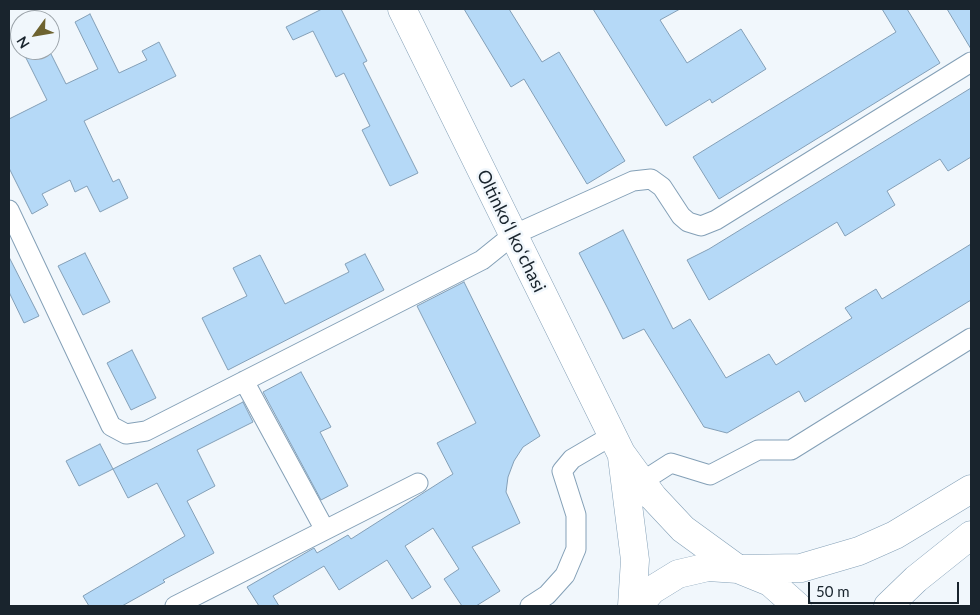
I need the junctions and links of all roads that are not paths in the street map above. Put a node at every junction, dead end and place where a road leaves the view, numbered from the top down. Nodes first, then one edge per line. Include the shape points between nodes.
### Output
1 (402, 9) edge
2 (971, 62) edge
3 (9, 210) edge
4 (513, 235) junction
5 (971, 338) edge
6 (244, 381) junction
7 (617, 444) junction
8 (418, 483) dead end
9 (634, 487) junction
10 (971, 489) edge
11 (325, 530) junction
12 (971, 534) edge
13 (738, 569) junction
14 (175, 606) edge
15 (530, 606) edge
16 (632, 606) edge
17 (638, 606) edge
18 (797, 606) edge
19 (888, 606) edge

1 - 4 main road, Oltinkoʻl koʻchasi
2 - 4 street via 716,220 701,226 688,222 662,187 651,179 643,178
3 - 6 street via 111,426 126,434 146,431
4 - 6 street via 482,260
4 - 7 main road, Oltinkoʻl koʻchasi
5 - 9 street via 791,450 758,450 710,475 671,463
6 - 11 street
7 - 9 main road, Oltinkoʻl koʻchasi
7 - 15 street via 572,459 562,471 576,515 576,549 565,575 547,595
8 - 11 street
9 - 13 main road, Oltinkoʻl koʻchasi via 683,529
9 - 16 main road, Oltinkoʻl koʻchasi
10 - 13 main road via 895,535 859,551 801,568
11 - 14 street
12 - 19 main road
13 - 17 main road via 708,567 678,574 652,590
13 - 18 main road via 770,582

